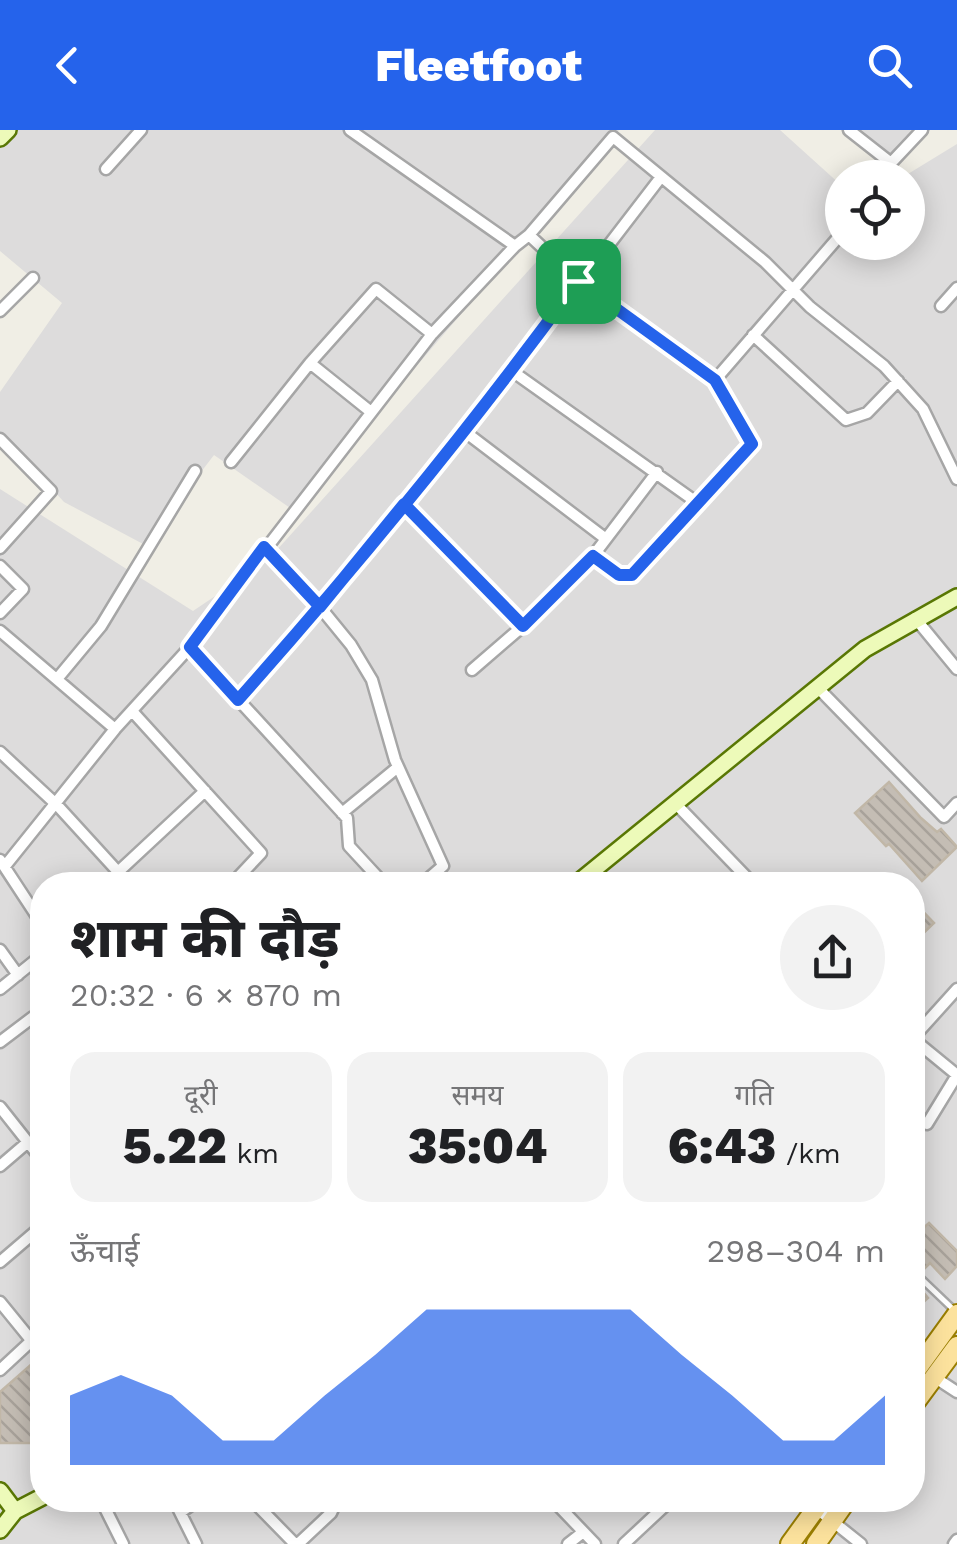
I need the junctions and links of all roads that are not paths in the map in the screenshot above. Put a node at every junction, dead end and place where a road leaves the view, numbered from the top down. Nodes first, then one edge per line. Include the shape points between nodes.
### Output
1 (8, 130) edge
2 (141, 130) edge
3 (350, 130) edge
4 (848, 130) edge
5 (922, 130) edge
6 (616, 134) edge
7 (0, 138) edge
8 (886, 160) edge
9 (893, 160) edge
10 (106, 169) dead end
11 (660, 177) junction
12 (529, 235) junction
13 (514, 246) junction
14 (825, 252) edge
15 (32, 278) dead end
16 (578, 281) junction
17 (957, 288) edge
18 (791, 289) junction
19 (942, 306) dead end
20 (0, 311) edge
21 (432, 334) junction
22 (753, 335) junction
23 (310, 362) junction
24 (512, 371) junction
25 (715, 380) junction
26 (898, 381) junction
27 (371, 412) junction
28 (464, 431) junction
29 (0, 438) edge
30 (232, 462) dead end
31 (195, 471) dead end
32 (658, 472) junction
33 (957, 479) edge
34 (404, 504) junction
35 (700, 504) junction
36 (606, 539) junction
37 (264, 547) junction
38 (0, 548) edge
39 (593, 556) junction
40 (0, 566) edge
41 (957, 596) edge
42 (320, 607) junction
43 (0, 613) edge
44 (915, 618) junction
45 (523, 626) junction
46 (0, 631) edge
47 (190, 647) junction
48 (957, 669) edge
49 (472, 670) dead end
50 (56, 679) junction
51 (818, 688) junction
52 (238, 700) junction
53 (132, 711) junction
54 (115, 729) junction
55 (0, 752) edge
56 (398, 768) junction
57 (204, 791) junction
58 (957, 802) edge
59 (675, 803) junction
60 (56, 805) junction
61 (342, 813) junction
62 (3, 863) edge
63 (592, 871) edge
64 (118, 872) joint
65 (243, 872) edge
66 (373, 872) edge
67 (436, 872) edge
68 (741, 872) edge
69 (30, 905) edge
70 (0, 950) edge
71 (30, 966) edge
72 (18, 975) junction
73 (0, 989) edge
74 (957, 990) edge
75 (30, 1019) edge
76 (925, 1025) edge
77 (0, 1042) edge
78 (925, 1048) edge
79 (957, 1075) edge
80 (0, 1107) edge
81 (927, 1124) dead end
82 (28, 1142) junction
83 (30, 1145) edge
84 (0, 1166) edge
85 (30, 1236) edge
86 (0, 1262) edge
87 (925, 1283) edge
88 (0, 1302) edge
89 (957, 1314) edge
90 (30, 1339) edge
91 (30, 1341) edge
92 (949, 1346) edge
93 (925, 1365) edge
94 (0, 1370) edge
95 (934, 1377) junction
96 (925, 1387) edge
97 (957, 1392) edge
98 (0, 1491) edge
99 (30, 1503) edge
100 (15, 1510) junction
101 (107, 1512) edge
102 (181, 1512) edge
103 (264, 1512) edge
104 (331, 1512) edge
105 (564, 1512) edge
106 (658, 1512) edge
107 (813, 1512) edge
108 (826, 1512) edge
109 (839, 1512) edge
110 (833, 1520) junction
111 (0, 1530) edge
112 (582, 1533) junction
113 (123, 1544) edge
114 (196, 1544) edge
115 (296, 1544) edge
116 (568, 1544) edge
117 (595, 1544) edge
118 (624, 1544) edge
119 (790, 1544) edge
120 (816, 1544) edge
121 (860, 1544) edge

1 - 7 street
2 - 10 street
3 - 13 street
4 - 8 street
5 - 9 street
6 - 11 street
6 - 12 street
11 - 16 street
11 - 18 street
12 - 13 street
12 - 16 street
13 - 21 street
14 - 18 street
15 - 20 street
16 - 24 street
16 - 25 street
17 - 19 street
18 - 22 street
18 - 26 street
21 - 23 street via 376,289
21 - 27 street
22 - 25 street
22 - 26 street via 846,420 867,413
23 - 27 street
23 - 30 street
24 - 28 street
24 - 32 street
25 - 35 street via 752,444
26 - 33 street via 923,409
27 - 37 street
28 - 34 street
28 - 36 street
29 - 38 street via 51,490
31 - 50 street via 101,626
32 - 35 street
32 - 36 street
34 - 42 street
34 - 45 street
35 - 39 street via 632,575 619,575
36 - 39 street
37 - 42 street
37 - 47 street
39 - 45 street
40 - 43 street via 22,588
41 - 44 street
42 - 52 street
42 - 56 street via 372,680
44 - 48 street
44 - 51 street
45 - 49 street
46 - 50 street
47 - 52 street
47 - 53 street
50 - 54 street
51 - 58 street via 944,816
51 - 59 street
52 - 61 street
53 - 54 street
53 - 57 street
54 - 60 street
55 - 60 street
56 - 61 street
56 - 67 street via 443,866
57 - 64 street
57 - 65 street via 261,853
59 - 63 street
59 - 68 street
60 - 62 street
60 - 64 street
61 - 66 street via 349,846
62 - 69 street
70 - 72 street
71 - 72 street
72 - 73 street
74 - 76 street
75 - 77 street
78 - 79 street
79 - 81 street
80 - 82 street
82 - 83 street
82 - 84 street
85 - 86 street
87 - 89 lane
88 - 90 street
89 - 92 main road
91 - 94 street
92 - 93 main road
92 - 95 main road
95 - 96 main road
95 - 97 street
98 - 100 street
99 - 100 street
100 - 111 street
101 - 113 street
102 - 114 street
103 - 115 street
104 - 115 street
105 - 112 street
106 - 118 street
107 - 119 main road
108 - 110 street
109 - 110 main road
110 - 120 main road
110 - 121 street
112 - 116 street
112 - 117 street

